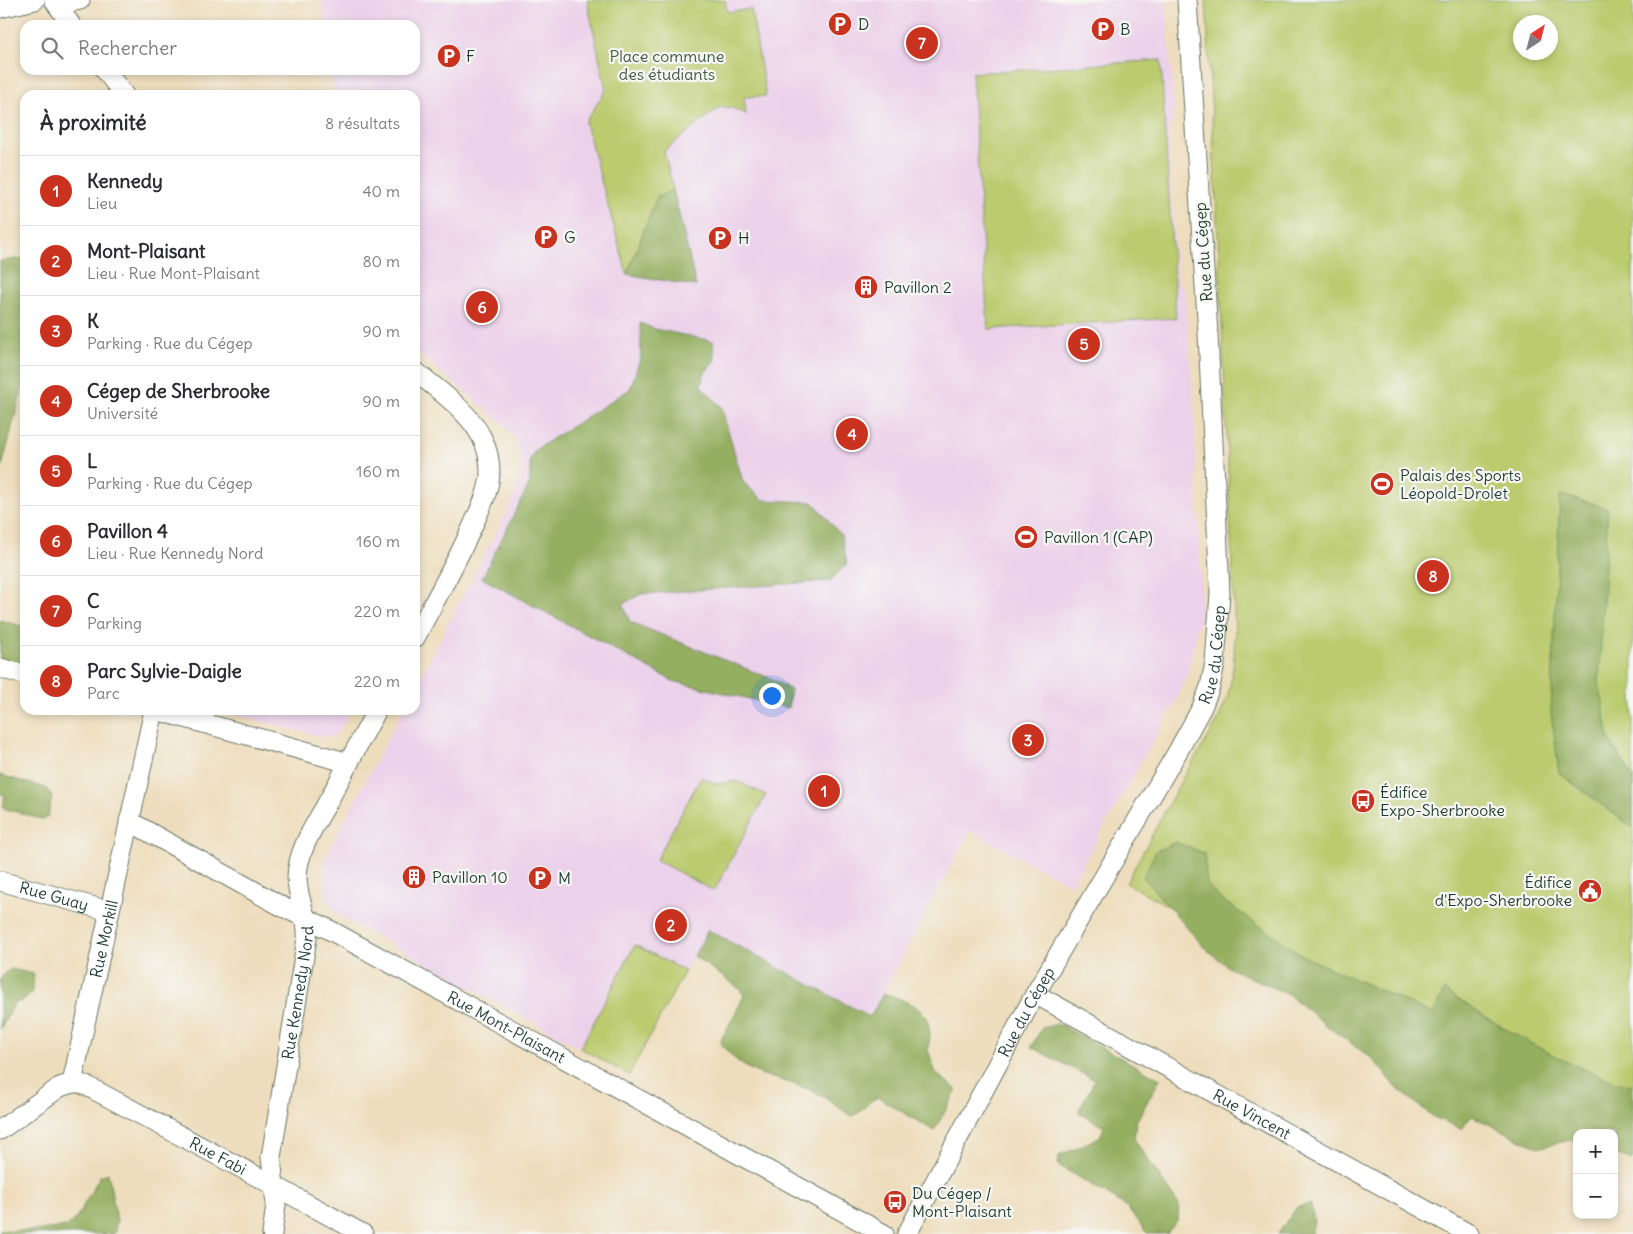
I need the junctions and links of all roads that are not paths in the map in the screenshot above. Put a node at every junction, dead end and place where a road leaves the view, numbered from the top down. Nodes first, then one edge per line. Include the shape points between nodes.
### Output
1 (35, 0) edge
2 (80, 0) edge
3 (1187, 0) edge
4 (56, 2) edge
5 (0, 8) edge
6 (68, 20) edge
7 (109, 75) edge
8 (120, 90) edge
9 (420, 375) edge
10 (420, 628) edge
11 (0, 668) edge
12 (20, 674) edge
13 (154, 715) edge
14 (173, 715) edge
15 (374, 715) edge
16 (349, 763) junction
17 (129, 821) junction
18 (0, 881) edge
19 (109, 911) junction
20 (307, 918) junction
21 (1035, 994) junction
22 (72, 1083) junction
23 (0, 1130) edge
24 (273, 1185) junction
25 (272, 1234) edge
26 (363, 1234) edge
27 (884, 1234) edge
28 (907, 1234) edge
29 (1469, 1234) edge

1 - 5 street
2 - 4 street
3 - 21 street, Rue du Cégep via 1220,593 1215,663 1210,687 1190,730
4 - 6 street
7 - 8 street
9 - 10 street via 473,424 489,458 490,472 474,525
11 - 12 street
13 - 17 street, Rue Morkill
14 - 16 street
15 - 16 street, Rue Kennedy Nord
16 - 20 street, Rue Kennedy Nord via 298,865 297,879
17 - 19 street, Rue Morkill
17 - 20 street, Rue Mont-Plaisant
18 - 19 street, Rue Guay
19 - 22 street, Rue Morkill
20 - 24 street, Rue Kennedy Nord via 308,938 270,1157
20 - 27 street, Rue Mont-Plaisant
21 - 28 street, Rue du Cégep
21 - 29 street, Rue Vincent
22 - 23 street via 60,1087
22 - 24 street, Rue Fabi via 89,1087
24 - 25 street, Rue Kennedy Nord via 276,1205
24 - 26 street, Rue Fabi

